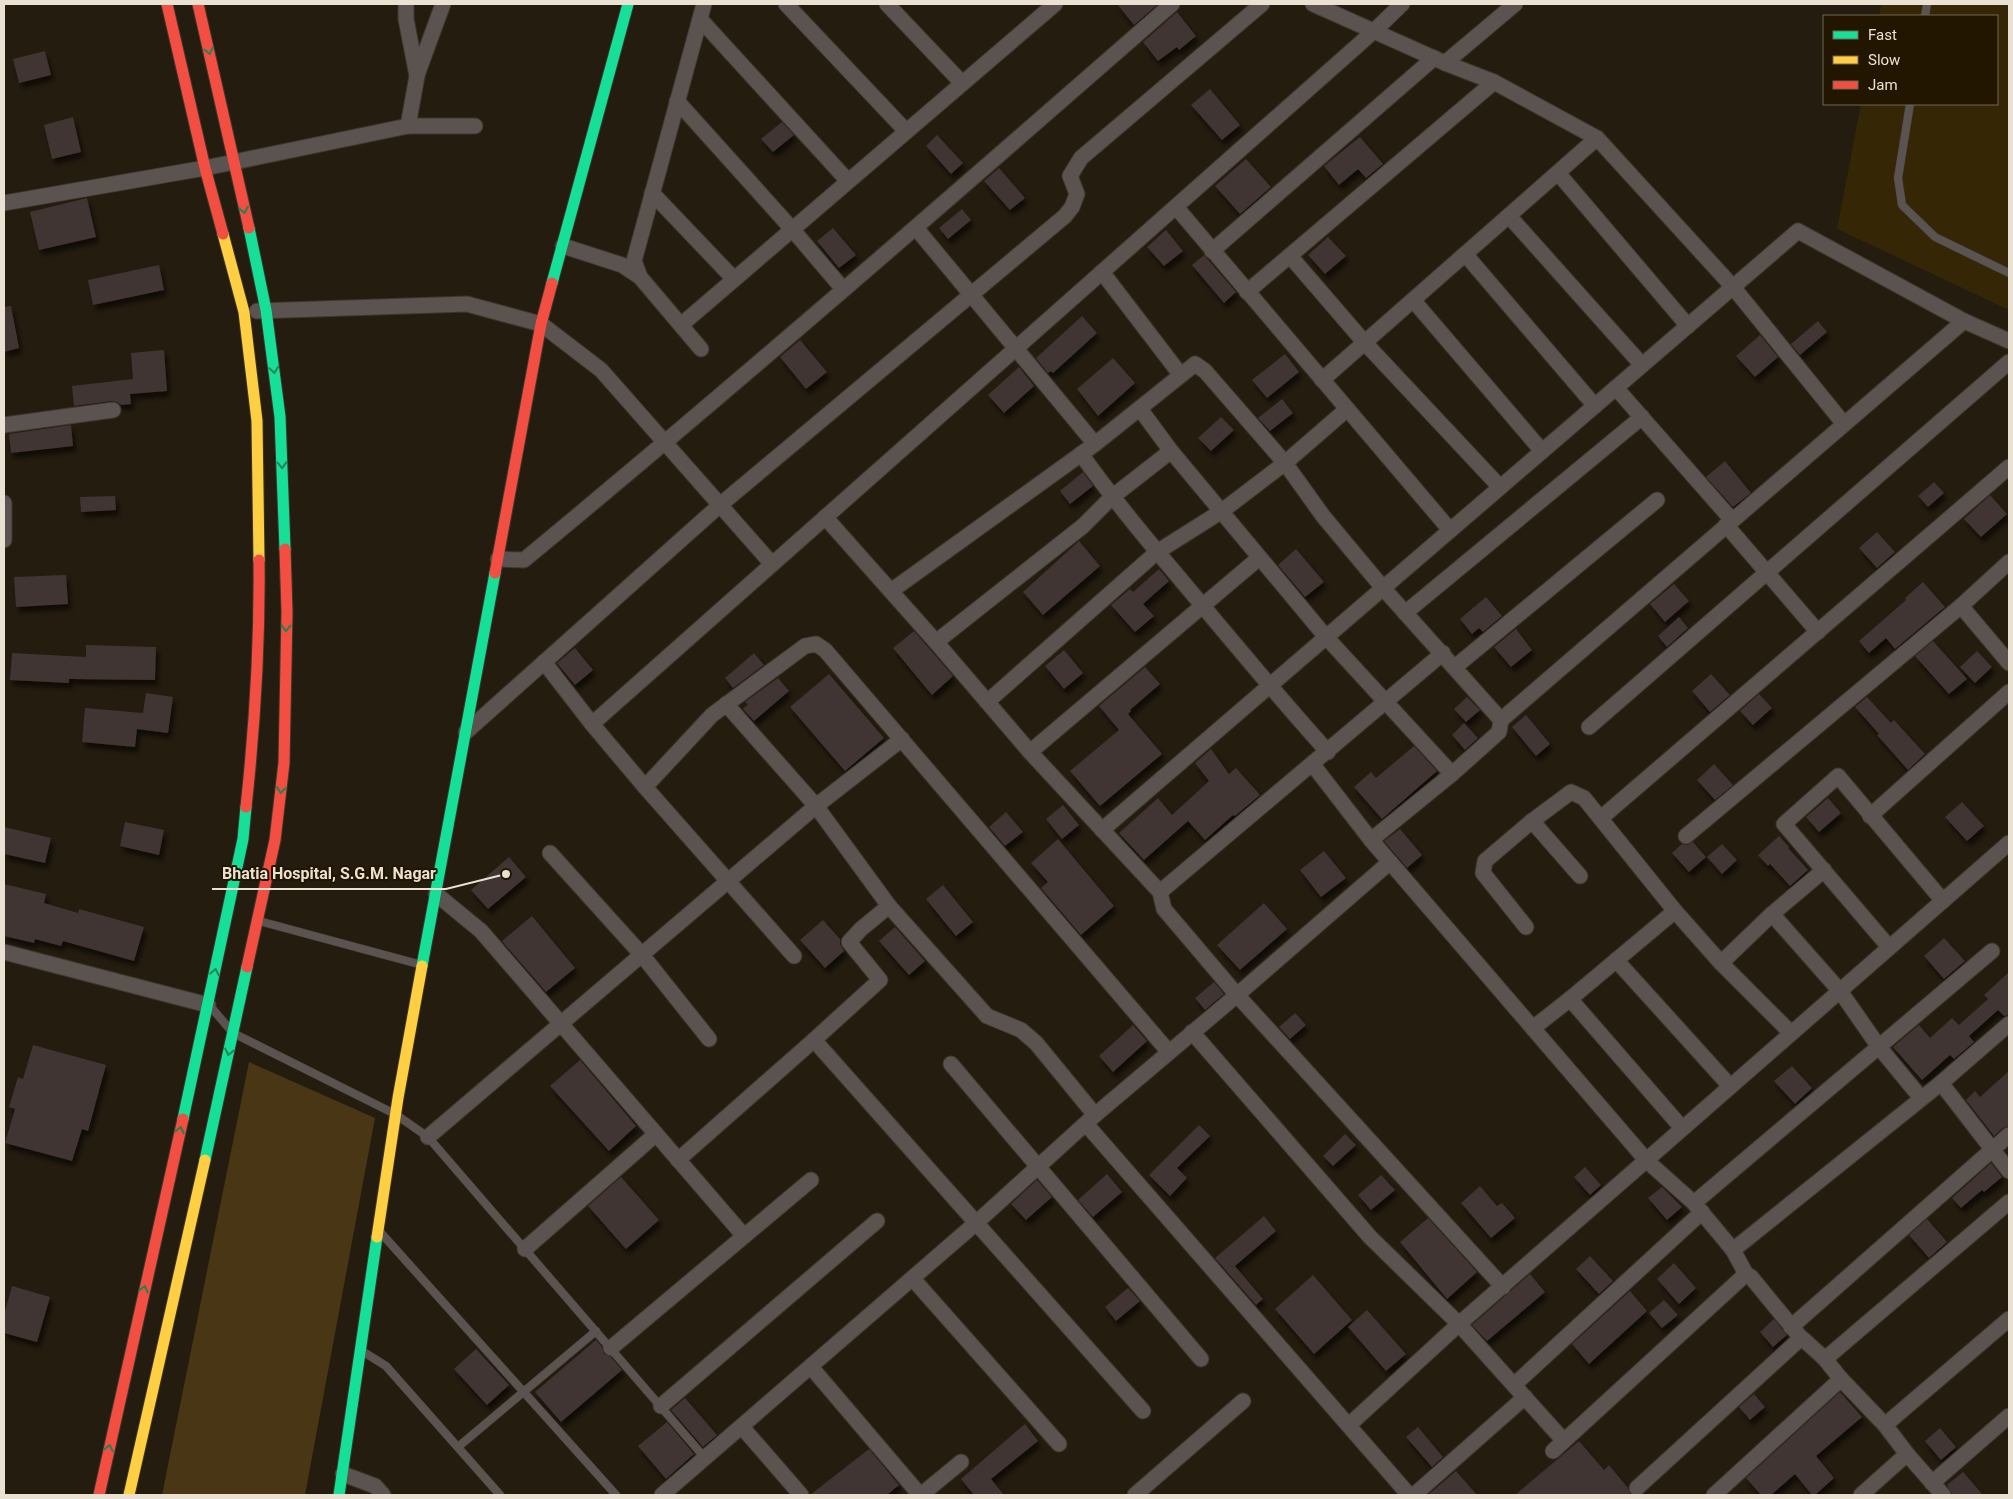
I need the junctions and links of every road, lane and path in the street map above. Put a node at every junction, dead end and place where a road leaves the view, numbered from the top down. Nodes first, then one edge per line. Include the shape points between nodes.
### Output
1 (168, 4) edge
2 (198, 4) edge
3 (406, 4) edge
4 (443, 4) edge
5 (628, 4) edge
6 (704, 4) edge
7 (786, 4) edge
8 (1055, 4) edge
9 (1172, 4) edge
10 (1262, 4) edge
11 (1314, 4) edge
12 (1402, 4) edge
13 (1515, 4) edge
14 (896, 7) edge
15 (700, 19) junction
16 (1374, 31) junction
17 (1439, 61) junction
18 (417, 76) junction
19 (1494, 82) junction
20 (962, 83) junction
21 (677, 101) junction
22 (1910, 105) edge
23 (408, 126) junction
24 (475, 126) dead end
25 (906, 131) junction
26 (1597, 138) junction
27 (235, 162) junction
28 (205, 168) junction
29 (1558, 172) junction
30 (848, 181) junction
31 (652, 193) junction
32 (4, 203) edge
33 (1176, 207) junction
34 (1509, 216) junction
35 (916, 228) junction
36 (792, 229) junction
37 (562, 246) junction
38 (1212, 250) junction
39 (1465, 254) junction
40 (1290, 256) junction
41 (1102, 272) junction
42 (2009, 272) edge
43 (640, 277) junction
44 (734, 279) junction
45 (1733, 287) junction
46 (842, 289) junction
47 (1247, 292) junction
48 (971, 294) junction
49 (1413, 300) junction
50 (266, 310) junction
51 (244, 312) junction
52 (1964, 321) junction
53 (541, 324) junction
54 (681, 325) junction
55 (1688, 326) junction
56 (2009, 341) edge
57 (1365, 342) junction
58 (1016, 348) junction
59 (701, 349) dead end
60 (2009, 362) edge
61 (1642, 365) junction
62 (1180, 374) junction
63 (1322, 380) junction
64 (1616, 388) junction
65 (1595, 406) junction
66 (1140, 409) junction
67 (112, 410) dead end
68 (1346, 410) junction
69 (1642, 417) junction
70 (1844, 424) junction
71 (4, 425) edge
72 (666, 442) junction
73 (1095, 444) junction
74 (1171, 451) junction
75 (1542, 451) junction
76 (1081, 454) junction
77 (1285, 463) junction
78 (2009, 467) edge
79 (1500, 487) junction
80 (1112, 497) junction
81 (1657, 500) dead end
82 (4, 503) edge
83 (720, 505) junction
84 (1222, 511) junction
85 (825, 517) junction
86 (1729, 523) junction
87 (1450, 530) junction
88 (4, 540) edge
89 (1157, 552) junction
90 (1259, 558) junction
91 (498, 559) junction
92 (2009, 562) edge
93 (772, 564) junction
94 (1767, 572) junction
95 (1383, 588) junction
96 (891, 591) junction
97 (1202, 605) junction
98 (1960, 606) junction
99 (1404, 613) junction
100 (1818, 632) junction
101 (1326, 637) junction
102 (936, 642) junction
103 (1443, 653) junction
104 (544, 662) junction
105 (2009, 663) edge
106 (1455, 667) junction
107 (1269, 686) junction
108 (2009, 692) edge
109 (986, 702) junction
110 (1385, 703) junction
111 (726, 704) junction
112 (1501, 720) junction
113 (592, 724) junction
114 (1589, 727) dead end
115 (466, 732) junction
116 (902, 739) junction
117 (1030, 752) junction
118 (1328, 752) junction
119 (1312, 765) junction
120 (1452, 774) junction
121 (645, 787) junction
122 (816, 806) junction
123 (1870, 816) junction
124 (1601, 818) junction
125 (1532, 821) junction
126 (1102, 830) junction
127 (1686, 836) dead end
128 (1371, 840) junction
129 (2009, 843) edge
130 (550, 853) dead end
131 (1390, 862) junction
132 (1824, 870) junction
133 (1580, 876) dead end
134 (728, 881) junction
135 (1160, 892) junction
136 (436, 894) junction
137 (1943, 901) junction
138 (889, 906) junction
139 (1675, 911) junction
140 (1772, 914) junction
141 (257, 920) junction
142 (1526, 927) dead end
143 (1890, 948) junction
144 (1992, 951) dead end
145 (4, 952) edge
146 (642, 955) junction
147 (794, 956) dead end
148 (1616, 960) junction
149 (1721, 964) junction
150 (422, 965) junction
151 (1840, 990) junction
152 (1238, 995) junction
153 (1570, 999) junction
154 (208, 1005) junction
155 (561, 1024) junction
156 (2009, 1024) edge
157 (1533, 1028) junction
158 (1192, 1032) junction
159 (233, 1033) junction
160 (1791, 1033) junction
161 (709, 1039) dead end
162 (814, 1040) junction
163 (1879, 1047) junction
164 (1168, 1051) junction
165 (950, 1064) dead end
166 (1941, 1083) junction
167 (1730, 1086) junction
168 (1921, 1098) junction
169 (395, 1114) junction
170 (1090, 1119) junction
171 (1682, 1128) junction
172 (656, 1134) junction
173 (2009, 1135) edge
174 (428, 1137) junction
175 (1994, 1149) junction
176 (678, 1160) junction
177 (1647, 1161) junction
178 (1037, 1166) junction
179 (2009, 1171) edge
180 (811, 1180) dead end
181 (2009, 1202) edge
182 (1698, 1208) junction
183 (878, 1221) dead end
184 (976, 1224) junction
185 (378, 1229) junction
186 (744, 1236) junction
187 (525, 1249) junction
188 (1733, 1250) junction
189 (1746, 1274) junction
190 (913, 1279) junction
191 (1502, 1287) junction
192 (2009, 1319) edge
193 (1459, 1324) junction
194 (596, 1331) junction
195 (1796, 1333) junction
196 (611, 1348) junction
197 (361, 1350) junction
198 (1201, 1359) dead end
199 (1825, 1359) junction
200 (810, 1367) junction
201 (1841, 1379) junction
202 (1514, 1385) junction
203 (524, 1392) junction
204 (1525, 1397) junction
205 (1243, 1401) dead end
206 (661, 1406) junction
207 (1143, 1411) dead end
208 (2009, 1416) edge
209 (1349, 1425) junction
210 (1885, 1425) junction
211 (742, 1427) junction
212 (1059, 1444) dead end
213 (458, 1447) junction
214 (1907, 1454) junction
215 (706, 1458) junction
216 (961, 1462) dead end
217 (343, 1474) junction
218 (1932, 1483) junction
219 (1637, 1488) dead end
220 (796, 1494) edge
221 (99, 1495) edge
222 (129, 1495) edge
223 (340, 1495) edge
224 (383, 1495) edge
225 (500, 1495) edge
226 (616, 1495) edge
227 (662, 1495) edge
228 (921, 1495) edge
229 (1135, 1495) edge
230 (1409, 1495) edge
231 (1414, 1495) edge
232 (1714, 1495) edge
233 (1861, 1495) edge
234 (1943, 1495) edge

1 - 28 street
2 -> 27 street
3 - 18 street
4 - 18 street
5 - 37 street
6 - 15 street
7 - 25 street
8 - 20 street
9 - 35 street
10 - 48 street via 1082,158 1070,176 1077,194 1072,208
11 - 16 street
12 - 16 street
13 - 17 street
14 - 20 street
15 - 21 street
15 - 30 street
16 - 17 street
16 - 33 street
17 - 19 street
17 - 38 street
18 - 23 street
19 - 26 street
19 - 40 street
20 - 25 street
21 - 31 street
21 - 36 street
22 - 42 lane via 1898,178 1902,205 1935,237
23 - 24 street
23 - 27 street
25 - 30 street
26 - 29 street
26 - 45 street
27 - 28 street
27 -> 50 street
28 - 32 street
28 - 51 street
29 - 34 street
29 - 55 street
30 - 36 street
31 - 43 street via 634,260
31 - 44 street
33 - 38 street
33 - 41 street
34 - 39 street
34 - 61 street
35 - 46 street
35 - 48 street
36 - 44 street
36 - 46 street
37 - 43 street via 622,265
37 - 53 street
38 - 47 street
39 - 49 street
39 - 65 street
40 - 47 street
40 - 57 street
41 - 58 street
41 - 62 street
43 - 54 street
44 - 54 street
45 - 52 street via 1798,231
45 - 55 street
45 - 70 street
46 - 72 street
47 - 63 street
48 - 58 street
48 - 83 street
49 - 57 street
49 - 75 street
50 - 51 street
50 - 53 street via 467,304
50 -> 141 street via 280,417 287,612 284,763 275,840
154 -> 51 street via 243,839 253,746 260,621 258,421
52 - 56 street
52 - 70 street
53 - 72 street via 601,370
53 - 91 street
54 - 59 street
55 - 61 street
57 - 63 street
57 - 79 street
58 - 73 street
58 - 85 street
60 - 94 street
61 - 64 street
62 - 66 street
62 - 77 street via 1195,364 1205,371
63 - 68 street
64 - 65 street
64 - 69 street
65 - 75 street
66 - 73 street
66 - 74 street
67 - 71 street
68 - 77 street
68 - 87 street
69 - 86 street
69 - 99 street
70 - 86 street
72 - 83 street
72 - 91 street via 524,560
73 - 76 street
74 - 80 street
74 - 84 street
75 - 79 street
76 - 80 street
76 - 96 street
77 - 84 street
77 - 95 street
78 - 100 street
79 - 87 street
80 - 89 street
80 - 102 street via 1083,526
81 - 106 street
82 - 88 street
83 - 93 street
83 - 104 street
84 - 89 street
84 - 90 street
85 - 93 street
85 - 96 street
86 - 94 street
86 - 112 street
87 - 95 street
89 - 97 street
89 - 109 street
90 - 97 street
90 - 101 street
91 - 115 street
92 - 98 street
93 - 113 street
94 - 100 street
94 - 114 street
95 - 99 street
95 - 101 street
96 - 102 street
97 - 107 street
97 - 117 street
98 - 105 street
98 - 127 street
99 - 103 street
100 - 124 street
101 - 107 street
101 - 110 street
102 - 109 street
103 - 106 street
103 - 110 street
104 - 113 street
104 - 115 street
106 - 112 street
107 - 118 street
107 - 126 street
108 - 123 street
109 - 117 street
110 - 118 street
110 - 120 street
111 - 116 street via 804,646 816,644 825,650
111 - 121 street
111 - 122 street
112 - 120 street via 1499,732
113 - 121 street
115 - 136 street
116 - 122 street
116 - 164 street
117 - 126 street
118 - 119 street
119 - 128 street
119 - 135 street
120 - 128 street
121 - 134 street
122 - 134 street
122 - 138 street
123 - 132 street via 1838,776 1784,824
123 - 137 street
124 - 125 street via 1584,798 1571,792
124 - 139 street
125 - 133 street
125 - 142 street via 1485,861 1484,873
126 - 135 street
128 - 131 street
129 - 137 street
130 - 146 street
131 - 152 street
131 - 157 street
132 - 140 street
132 - 143 street
134 - 146 street
134 - 147 street
135 - 152 street via 1164,909
136 - 150 street
136 - 155 street via 481,931
137 - 143 street
138 - 162 street via 849,942 880,980
138 - 170 street via 987,1016 1021,1030 1036,1043
139 - 148 street
139 - 149 street
140 - 149 street
140 - 151 street
141 - 150 lane
141 - 159 street
143 - 151 street
144 - 163 street
145 - 154 street
146 - 155 street
146 - 161 street
148 - 153 street
148 - 167 street
149 - 160 street
150 - 169 street
151 - 160 street
151 - 163 street
152 - 158 street
152 - 191 street
153 - 157 street
153 - 171 street
154 - 159 lane
221 -> 154 street
155 - 172 street
155 - 174 street
156 - 166 street
157 - 177 street
158 - 164 street
158 - 193 street via 1370,1237
159 - 169 lane
159 -> 222 street
160 - 167 street
162 - 176 street
162 - 184 street
163 - 168 street
163 - 182 street
164 - 170 street
165 - 178 street
166 - 168 street
166 - 175 street
167 - 171 street
168 - 188 street
169 - 174 lane
169 - 185 street
170 - 178 street
170 - 209 street
171 - 177 street
172 - 176 street
172 - 187 street
173 - 175 street
174 - 187 lane
175 - 179 street
175 - 195 street
176 - 186 street
177 - 182 street
177 - 191 street
178 - 184 street
178 - 198 street
180 - 186 street
181 - 199 street
182 - 188 street
182 - 202 street
183 - 206 street
184 - 190 street
184 - 207 street
185 - 197 street
185 - 203 lane
186 - 196 street
187 - 194 lane
188 - 189 street
189 - 195 street
189 - 204 street via 1559,1446
190 - 200 street
190 - 212 street
191 - 193 street
192 - 210 street
193 - 202 street
193 - 209 street
194 - 196 lane
194 - 203 lane
195 - 199 street
195 - 219 street
196 - 206 lane
197 - 213 lane via 386,1366
197 - 217 street
199 - 201 street
200 - 211 street
200 - 228 street
201 - 210 street
201 - 232 street
202 - 204 street
203 - 213 lane
203 - 226 lane
204 - 231 street
205 - 229 street
206 - 215 lane
208 - 218 street
209 - 230 street
210 - 214 street
211 - 215 street
211 - 220 street
213 - 225 lane
214 - 218 street
214 - 233 street
215 - 227 street
216 - 228 street
217 - 223 street
217 - 224 street via 375,1486
218 - 234 street

